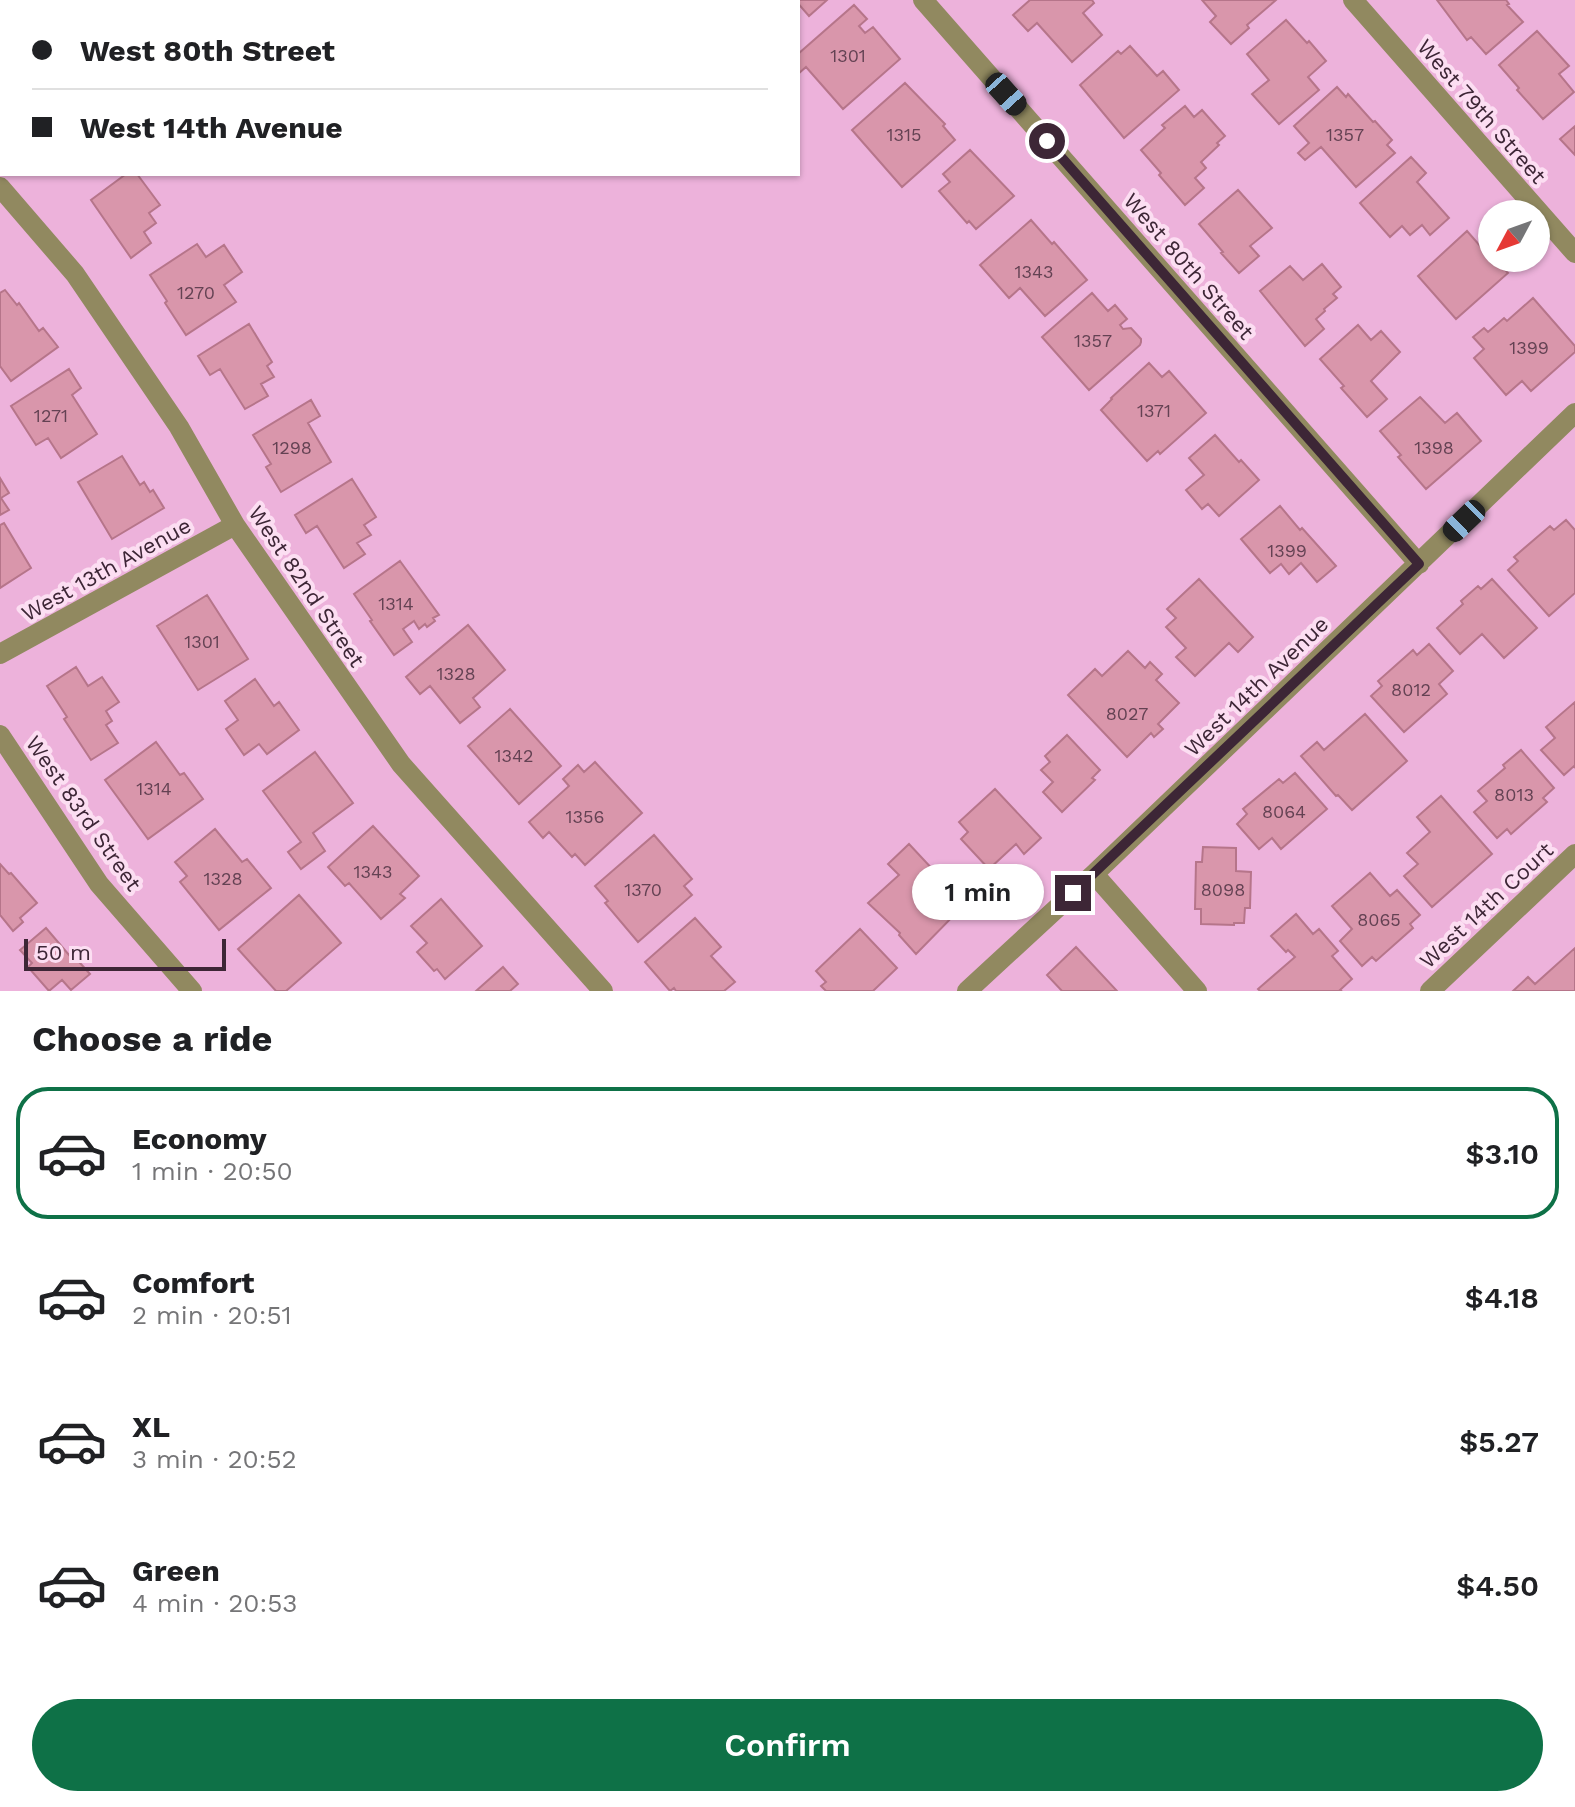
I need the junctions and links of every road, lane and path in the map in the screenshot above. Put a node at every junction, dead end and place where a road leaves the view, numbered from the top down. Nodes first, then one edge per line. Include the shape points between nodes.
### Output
1 (923, 0) edge
2 (1353, 0) edge
3 (0, 187) edge
4 (1575, 253) edge
5 (1575, 413) edge
6 (235, 525) junction
7 (1419, 564) junction
8 (0, 654) edge
9 (0, 735) edge
10 (1575, 854) edge
11 (1094, 874) junction
12 (192, 991) edge
13 (603, 991) edge
14 (967, 991) edge
15 (1197, 991) edge
16 (1430, 991) edge

1 - 7 street, West 80th Street
2 - 4 street, West 79th Street
3 - 6 street, West 82nd Street via 75,274 179,427
5 - 7 street, West 14th Avenue
6 - 8 street, West 13th Avenue
6 - 13 street, West 82nd Street via 401,764
7 - 11 street, West 14th Avenue
9 - 12 street, West 83rd Street via 99,884
10 - 16 street, West 14th Court
11 - 14 street, West 14th Avenue
11 - 15 street

